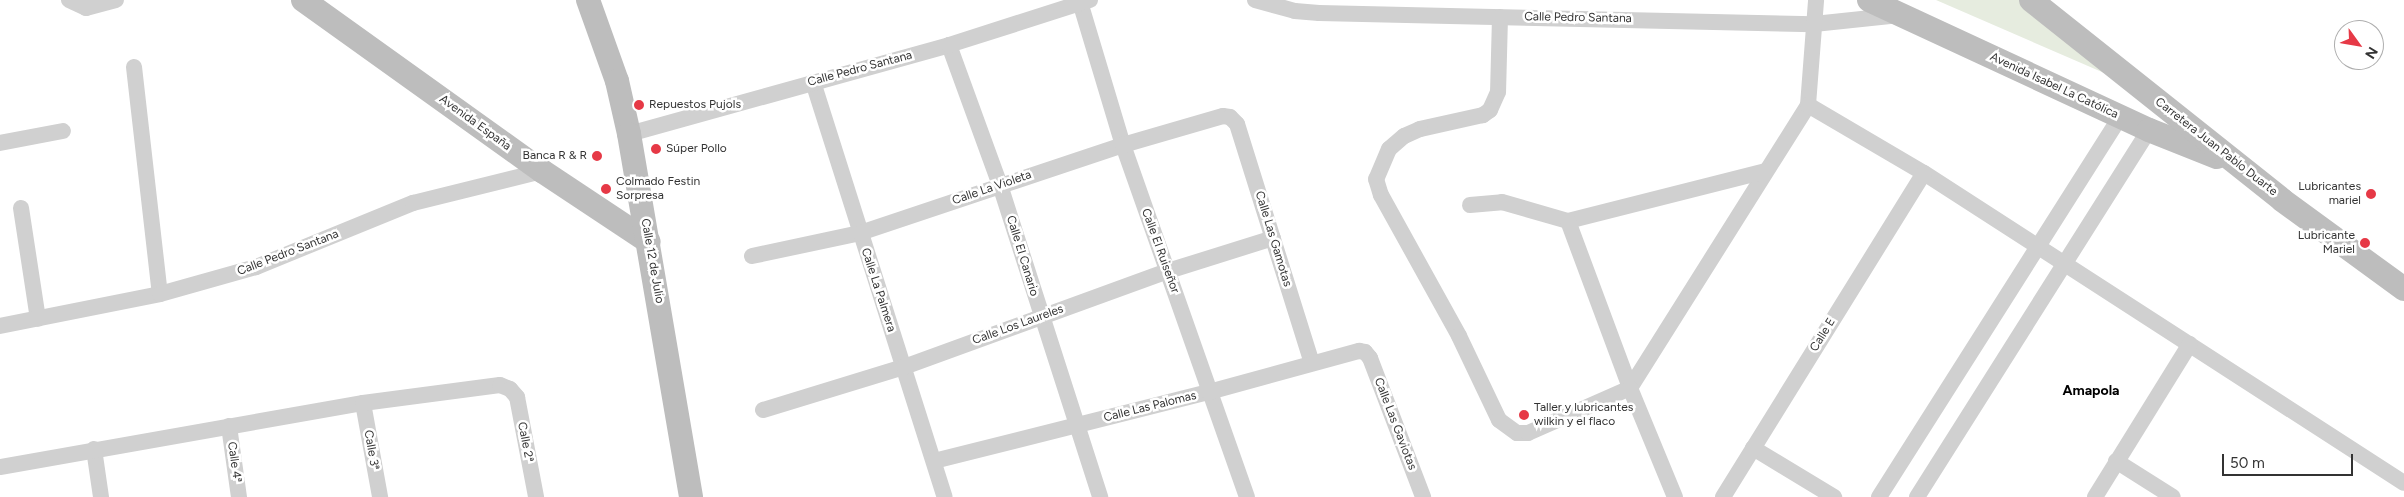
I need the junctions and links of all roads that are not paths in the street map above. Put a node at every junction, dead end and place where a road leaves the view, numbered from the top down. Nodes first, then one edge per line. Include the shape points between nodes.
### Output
1 (69, 0) edge
2 (116, 0) edge
3 (303, 0) edge
4 (588, 0) edge
5 (1254, 0) edge
6 (1816, 0) edge
7 (1869, 0) edge
8 (2031, 0) edge
9 (1085, 1) edge
10 (1318, 6) edge
11 (1902, 15) junction
12 (1500, 17) junction
13 (1814, 24) junction
14 (949, 44) junction
15 (134, 67) dead end
16 (812, 82) junction
17 (1808, 104) junction
18 (1230, 117) joint
19 (2120, 117) junction
20 (2149, 130) junction
21 (63, 131) dead end
22 (629, 134) junction
23 (0, 143) edge
24 (1123, 145) junction
25 (2242, 167) junction
26 (542, 171) junction
27 (1766, 171) junction
28 (1924, 173) junction
29 (1000, 185) junction
30 (1470, 205) dead end
31 (21, 208) dead end
32 (1568, 221) junction
33 (860, 233) junction
34 (1273, 238) junction
35 (650, 242) junction
36 (2038, 247) junction
37 (752, 256) dead end
38 (2064, 264) junction
39 (1168, 272) junction
40 (2404, 289) edge
41 (160, 294) junction
42 (1042, 317) junction
43 (38, 320) junction
44 (0, 326) edge
45 (2190, 344) junction
46 (1365, 352) joint
47 (1312, 363) junction
48 (904, 367) junction
49 (1630, 388) junction
50 (1209, 392) junction
51 (363, 403) junction
52 (763, 410) dead end
53 (1075, 425) junction
54 (230, 426) junction
55 (1753, 448) junction
56 (94, 450) junction
57 (934, 461) junction
58 (2116, 461) junction
59 (0, 467) edge
60 (2404, 483) edge
61 (102, 497) edge
62 (239, 497) edge
63 (380, 497) edge
64 (536, 497) edge
65 (691, 497) edge
66 (945, 497) edge
67 (1100, 497) edge
68 (1247, 497) edge
69 (1423, 497) edge
70 (1675, 497) edge
71 (1723, 497) edge
72 (1834, 497) edge
73 (1879, 497) edge
74 (1917, 497) edge
75 (2095, 497) edge
76 (2173, 497) edge

1 - 2 street via 86,8
3 - 26 main road, Avenida España
4 - 22 main road, Calle 12 de Julio via 617,81
5 - 10 street, Calle Pedro Santana via 1295,11
6 - 13 street
7 - 11 main road, Avenida Isabel La Católica
8 - 25 main road, Carretera Juan Pablo Duarte
9 - 14 street, Calle Pedro Santana
9 - 24 street, Calle El Ruiseñor
10 - 12 street, Calle Pedro Santana
11 - 13 street, Calle Pedro Santana
11 - 19 main road, Avenida Isabel La Católica
12 - 13 street, Calle Pedro Santana
12 - 49 street via 1495,103 1483,115 1420,129 1404,136 1389,149 1381,164 1376,179 1381,195 1506,428 1516,433 1539,431
13 - 17 street
14 - 16 street, Calle Pedro Santana
14 - 29 street, Calle El Canario
15 - 41 street
16 - 22 street, Calle Pedro Santana
16 - 33 street, Calle La Palmera
17 - 27 street
17 - 28 street
18 - 24 street, Calle La Violeta via 1223,116
18 - 34 street, Calle Las Gamotas via 1237,124
19 - 20 main road, Avenida Isabel La Católica
19 - 36 street
20 - 25 main road, Avenida Isabel La Católica
20 - 38 street
21 - 23 street
22 - 35 main road, Calle 12 de Julio
24 - 29 street, Calle La Violeta
24 - 39 street, Calle El Ruiseñor
25 - 40 main road, Carretera Juan Pablo Duarte
26 - 35 main road, Avenida España
26 - 41 street, Calle Pedro Santana via 413,204 256,267
27 - 32 street
27 - 49 street
28 - 36 street
28 - 55 street, Calle E
29 - 33 street, Calle La Violeta
29 - 42 street, Calle El Canario
30 - 32 street via 1502,202
31 - 43 street
32 - 49 street
33 - 37 street, Calle La Violeta
33 - 48 street, Calle La Palmera
34 - 39 street, Calle Los Laureles
34 - 47 street, Calle Las Gamotas
35 - 65 main road, Calle 12 de Julio
36 - 38 street
36 - 73 street
38 - 45 street
38 - 74 street
39 - 42 street, Calle Los Laureles
39 - 50 street, Calle El Ruiseñor
41 - 43 street, Calle Pedro Santana
42 - 48 street, Calle Los Laureles
42 - 53 street, Calle El Canario
43 - 44 street, Calle Pedro Santana
45 - 58 street
45 - 60 street
46 - 47 street, Calle Las Palomas
46 - 69 street, Calle Las Gaviotas
47 - 50 street, Calle Las Palomas
48 - 52 street, Calle Los Laureles
48 - 57 street, Calle La Palmera
49 - 70 street
50 - 53 street, Calle Las Palomas
50 - 68 street, Calle El Ruiseñor
51 - 54 street
51 - 63 street, Calle 3ª
51 - 64 street, Calle 2ª via 500,385 510,389 517,397
53 - 57 street, Calle Las Palomas
53 - 67 street, Calle El Canario
54 - 56 street
54 - 62 street, Calle 4ª
55 - 71 street, Calle E
55 - 72 street
56 - 59 street
56 - 61 street
57 - 66 street, Calle La Palmera
58 - 75 street
58 - 76 street

